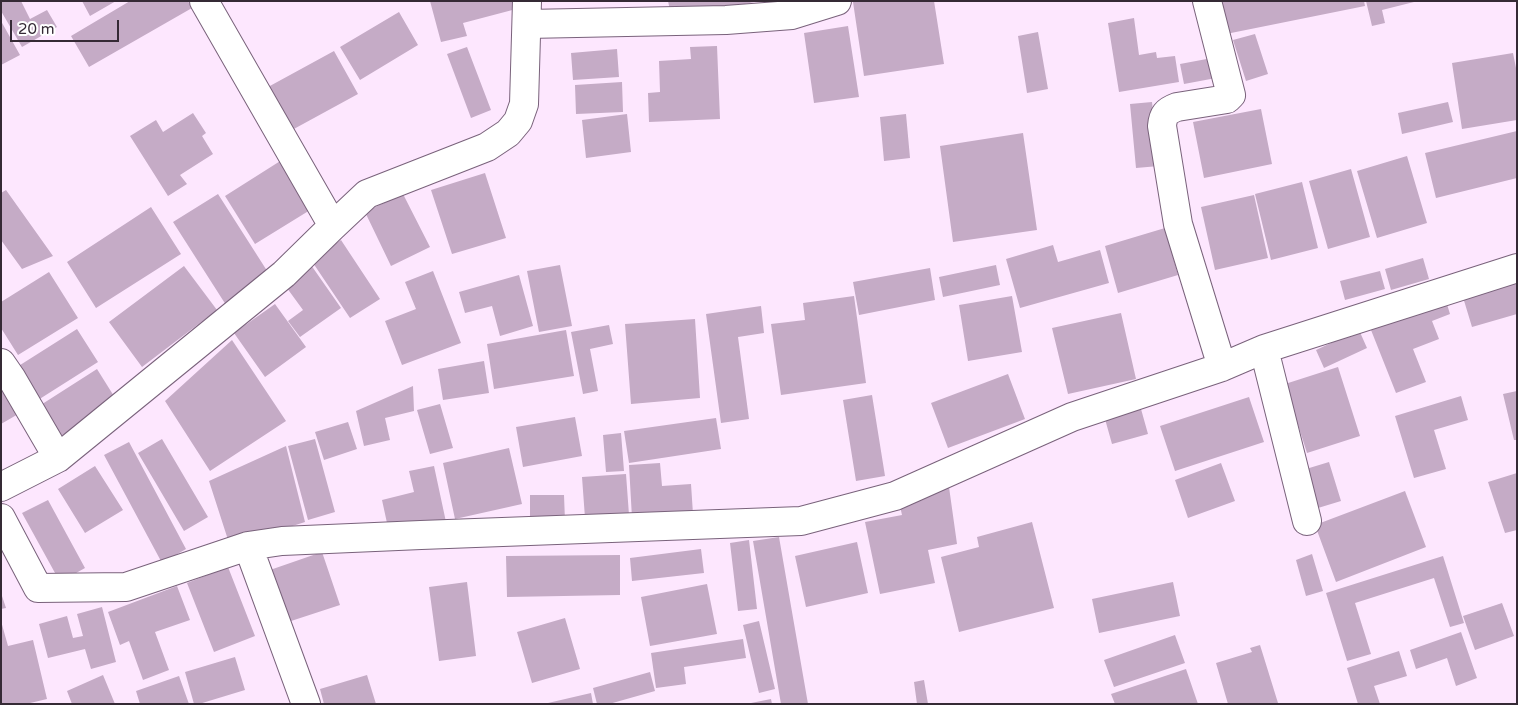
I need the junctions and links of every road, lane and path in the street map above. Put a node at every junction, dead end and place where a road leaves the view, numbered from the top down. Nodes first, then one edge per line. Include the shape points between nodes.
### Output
1 (204, 1) edge
2 (837, 1) edge
3 (1207, 1) edge
4 (527, 12) edge
5 (333, 226) junction
6 (1517, 268) edge
7 (1264, 349) junction
8 (1, 363) edge
9 (1222, 367) junction
10 (58, 458) junction
11 (1, 487) edge
12 (1, 518) edge
13 (1307, 521) dead end
14 (248, 546) junction
15 (306, 704) edge

1 - 5 street
2 - 4 street via 792,15 726,20
3 - 9 street via 1231,95 1169,110 1163,116 1162,126 1178,224
4 - 5 street via 524,104 518,121 508,133 487,147 367,194
5 - 10 street via 284,274
6 - 7 street
7 - 9 street
7 - 13 street
8 - 10 street
9 - 14 street via 1072,417 895,496 801,521 420,534 282,541
10 - 11 street
12 - 14 street via 38,588 126,587
14 - 15 street

